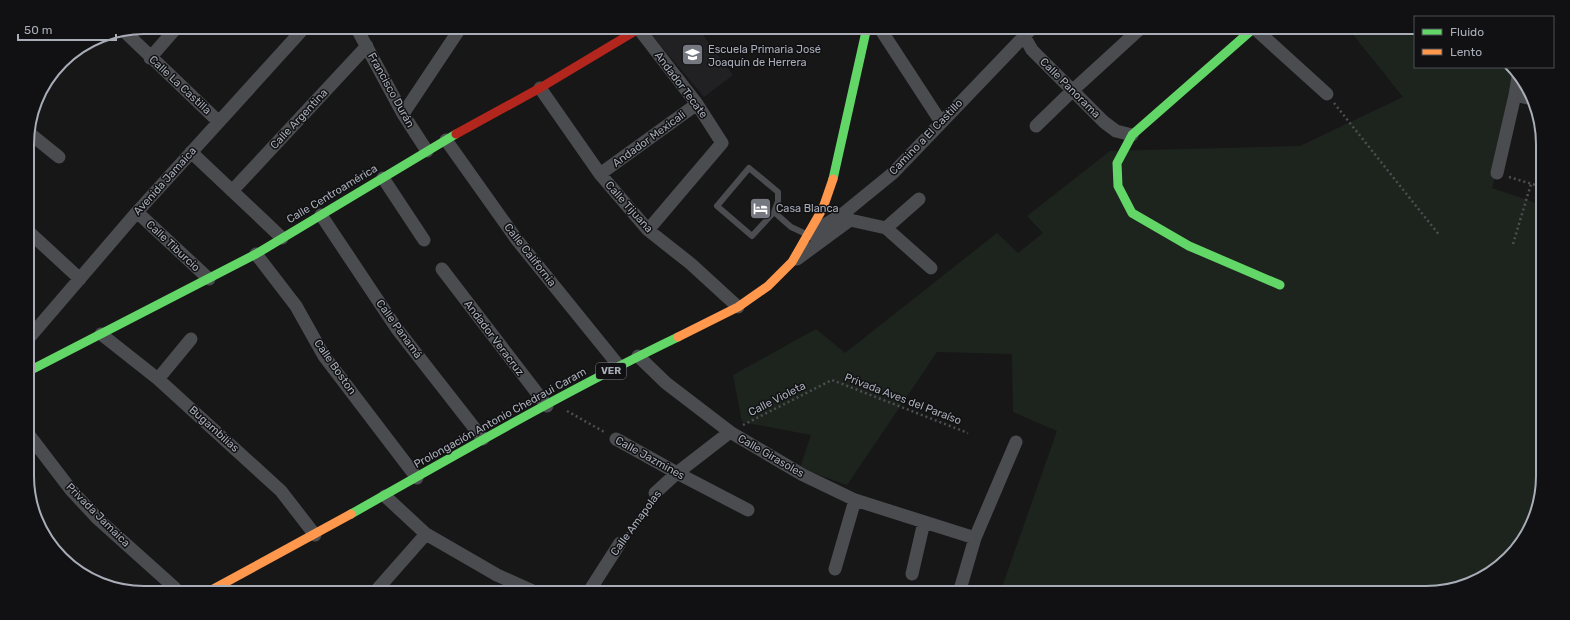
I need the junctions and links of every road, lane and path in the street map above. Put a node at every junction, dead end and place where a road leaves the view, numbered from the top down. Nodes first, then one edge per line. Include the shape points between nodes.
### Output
1 (171, 34) edge
2 (299, 34) edge
3 (360, 34) edge
4 (455, 34) edge
5 (630, 34) edge
6 (644, 34) edge
7 (865, 34) edge
8 (884, 34) edge
9 (1022, 34) edge
10 (1027, 34) edge
11 (1134, 34) edge
12 (1246, 34) edge
13 (1262, 34) edge
14 (128, 35) edge
15 (367, 46) junction
16 (150, 58) junction
17 (540, 88) junction
18 (1072, 91) junction
19 (1326, 94) joint
20 (1522, 96) edge
21 (697, 104) junction
22 (403, 114) junction
23 (219, 122) junction
24 (941, 122) junction
25 (1036, 126) dead end
26 (1132, 135) junction
27 (34, 137) edge
28 (446, 140) junction
29 (427, 151) junction
30 (191, 152) junction
31 (59, 157) dead end
32 (1497, 173) joint
33 (600, 174) junction
34 (383, 178) junction
35 (1531, 184) junction
36 (1536, 185) edge
37 (232, 191) junction
38 (919, 199) dead end
39 (137, 212) junction
40 (774, 212) junction
41 (321, 215) junction
42 (847, 216) junction
43 (886, 228) junction
44 (648, 230) junction
45 (808, 235) junction
46 (1440, 236) dead end
47 (34, 237) edge
48 (282, 238) junction
49 (424, 240) dead end
50 (1513, 244) dead end
51 (256, 254) junction
52 (792, 262) junction
53 (931, 268) dead end
54 (442, 269) dead end
55 (80, 279) junction
56 (209, 279) junction
57 (1280, 285) dead end
58 (738, 307) junction
59 (34, 331) edge
60 (101, 334) junction
61 (191, 339) dead end
62 (638, 356) junction
63 (619, 366) junction
64 (34, 368) edge
65 (158, 379) junction
66 (832, 380) joint
67 (549, 405) junction
68 (730, 432) junction
69 (968, 433) dead end
70 (616, 439) joint
71 (483, 440) junction
72 (34, 442) edge
73 (1016, 442) dead end
74 (677, 473) junction
75 (417, 478) junction
76 (656, 493) joint
77 (385, 496) junction
78 (855, 500) junction
79 (748, 510) dead end
80 (924, 522) junction
81 (426, 534) junction
82 (315, 535) junction
83 (975, 538) junction
84 (620, 543) joint
85 (835, 569) dead end
86 (912, 574) dead end
87 (166, 586) edge
88 (219, 586) edge
89 (380, 586) edge
90 (521, 586) edge
91 (592, 586) edge
92 (961, 586) edge

1 - 16 street
2 - 23 street, Avenida Jamaica
3 - 15 street, Francisco Durán
4 - 22 street
5 - 17 street, Calle Centroamérica
6 - 21 street, Andador Tecate
7 - 45 street, Prolongación Antonio Chedraui Caram / VER via 834,178 823,208
8 - 24 street
9 - 24 street, Camino a El Castillo
10 - 18 street, Calle Panorama via 1032,50
11 - 18 street
12 - 26 street
13 - 19 street
14 - 16 street, Calle La Castilla
15 - 22 street, Francisco Durán
15 - 37 street, Calle Argentina
16 - 23 street, Calle La Castilla
17 - 28 street, Calle Centroamérica
17 - 33 street, Calle Tijuana
18 - 25 street
18 - 26 street, Calle Panorama via 1116,131
19 - 46 path
20 - 32 street
21 - 33 street, Andador Mexicali
21 - 44 street, Andador Tecate via 722,143
22 - 29 street, Francisco Durán
23 - 30 street, Avenida Jamaica
24 - 42 street, Camino a El Castillo via 893,173
26 - 57 street via 1117,163 1118,186 1132,213 1189,246
27 - 31 street
28 - 29 street, Calle Centroamérica
28 - 63 street, Calle California via 517,240
29 - 34 street, Calle Centroamérica
30 - 37 street
30 - 39 street, Avenida Jamaica
32 - 35 path
33 - 44 street, Calle Tijuana
34 - 41 street, Calle Centroamérica
34 - 49 street
35 - 36 path
35 - 50 path
37 - 48 street
38 - 43 street
39 - 55 street, Avenida Jamaica
39 - 56 street, Calle Tiburcio
40 - 40 lane via 778,192 749,168 717,206 752,236
40 - 45 lane via 791,227
41 - 48 street, Calle Centroamérica
41 - 71 street, Calle Panamá via 397,330
42 - 43 street
42 - 45 street, Camino a El Castillo
42 - 52 street, Camino a El Castillo
43 - 53 street
44 - 58 street, Calle Tijuana via 691,264
45 - 52 street, Prolongación Antonio Chedraui Caram / VER
47 - 55 street
48 - 51 street, Calle Centroamérica
51 - 56 street, Calle Centroamérica
51 - 75 street, Calle Boston via 296,306 324,356
52 - 58 street, Prolongación Antonio Chedraui Caram / VER via 768,286
54 - 67 street, Andador Veracruz
55 - 59 street, Avenida Jamaica
56 - 60 street, Calle Centroamérica
58 - 62 street, Prolongación Antonio Chedraui Caram / VER
60 - 64 street, Calle Centroamérica
60 - 65 street, Bugambilias
61 - 65 street
62 - 63 street, Prolongación Antonio Chedraui Caram / VER
62 - 68 street, Calle Girasoles via 666,383
63 - 67 street, Prolongación Antonio Chedraui Caram / VER
65 - 82 street, Bugambilias via 281,491
66 - 68 path, Calle Violeta
66 - 69 path, Privada Aves del Paraíso
67 - 70 path, Calle Jazmines
67 - 71 street, Prolongación Antonio Chedraui Caram / VER
68 - 74 street, Calle Amapolas
68 - 78 street, Calle Girasoles via 803,475
70 - 74 street, Calle Jazmines
71 - 75 street, Prolongación Antonio Chedraui Caram / VER
72 - 87 street, Privada Jamaica via 70,490
73 - 83 street
74 - 76 street, Calle Amapolas
74 - 79 street, Calle Jazmines
75 - 77 street, Prolongación Antonio Chedraui Caram / VER
76 - 84 path, Calle Amapolas
77 - 81 street
77 - 82 street, Prolongación Antonio Chedraui Caram / VER
78 - 80 street, Calle Girasoles
78 - 85 street
80 - 83 street, Calle Girasoles
80 - 86 street
81 - 89 street
81 - 90 street via 497,575
82 - 88 street, Prolongación Antonio Chedraui Caram / VER
83 - 92 street
84 - 91 street, Calle Amapolas

